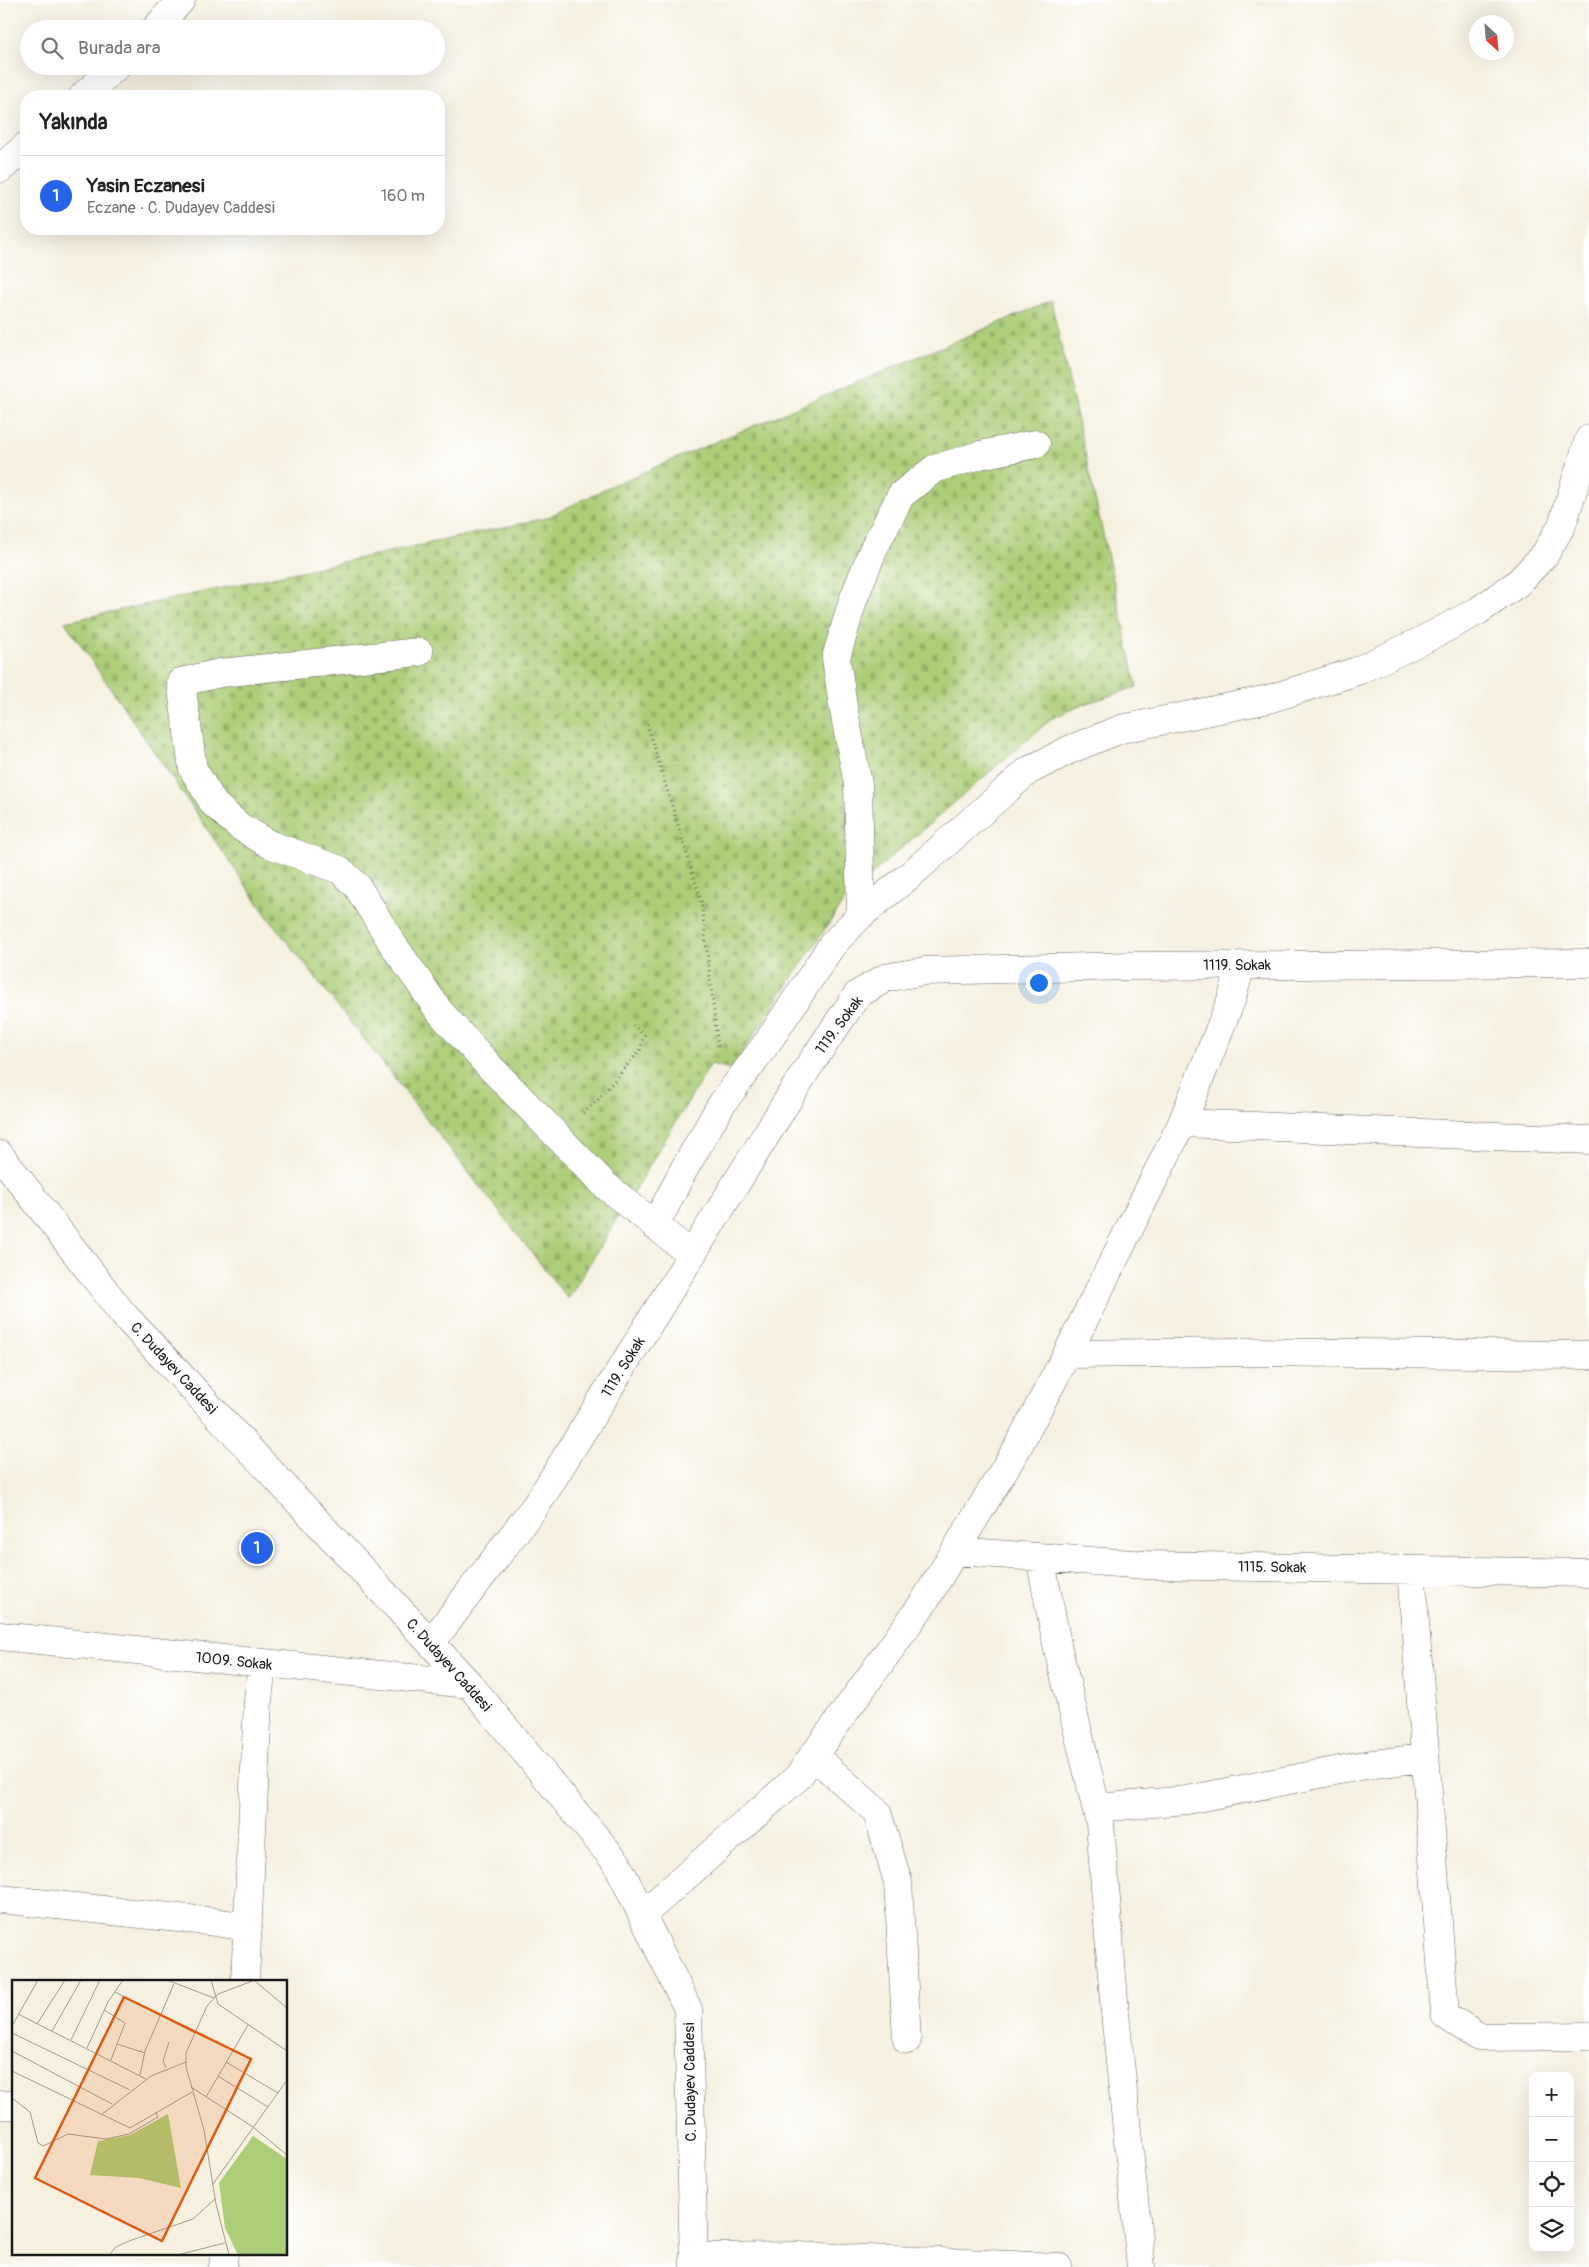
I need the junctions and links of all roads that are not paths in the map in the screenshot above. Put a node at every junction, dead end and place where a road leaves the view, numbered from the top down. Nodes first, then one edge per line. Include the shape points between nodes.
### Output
1 (181, 0) edge
2 (163, 20) edge
3 (106, 75) edge
4 (90, 90) edge
5 (20, 151) edge
6 (0, 169) edge
7 (1589, 438) edge
8 (1036, 444) dead end
9 (419, 652) dead end
10 (861, 915) junction
11 (1589, 963) edge
12 (1241, 965) junction
13 (1182, 1123) junction
14 (1589, 1140) edge
15 (0, 1155) edge
16 (655, 1226) junction
17 (692, 1255) junction
18 (1067, 1354) junction
19 (1589, 1354) edge
20 (955, 1551) junction
21 (1040, 1557) junction
22 (1411, 1570) junction
23 (1589, 1573) edge
24 (0, 1636) edge
25 (431, 1643) junction
26 (262, 1664) junction
27 (469, 1684) junction
28 (814, 1755) junction
29 (1424, 1758) junction
30 (1097, 1808) junction
31 (0, 1899) edge
32 (642, 1915) junction
33 (248, 1927) junction
34 (245, 1980) edge
35 (1589, 2036) edge
36 (907, 2040) dead end
37 (224, 2254) edge
38 (694, 2262) edge
39 (223, 2267) edge
40 (1058, 2267) edge
41 (1141, 2267) edge

1 - 2 street
3 - 4 street
5 - 6 street
7 - 10 street via 1562,525 1545,554 1518,583 1478,611 1357,671 1269,699 1121,729 1071,748 1028,771
8 - 10 street via 980,455 934,469 902,495 873,550 853,600 836,658 858,784
9 - 16 street via 220,673 181,682 193,769 214,804 239,826 269,844 340,870 357,886 440,1012 556,1137 606,1186
10 - 16 street via 832,945 721,1105
11 - 12 street, 1119. Sokak
12 - 13 street via 1232,998
12 - 17 street, 1119. Sokak via 925,971 885,978 857,995 807,1069
13 - 14 street
13 - 18 street
15 - 25 street, C. Dudayev Caddesi via 123,1314
16 - 17 street
17 - 25 street, 1119. Sokak via 539,1502
18 - 19 street
18 - 20 street via 1016,1450
20 - 21 street, 1115. Sokak
20 - 28 street via 924,1602
21 - 22 street, 1115. Sokak via 1146,1565
21 - 30 street via 1058,1649
22 - 23 street, 1115. Sokak
22 - 29 street
24 - 26 street, 1009. Sokak
25 - 27 street, C. Dudayev Caddesi
26 - 27 street, 1009. Sokak
26 - 33 street
27 - 32 street, C. Dudayev Caddesi via 617,1863
28 - 32 street via 798,1777
28 - 36 street via 877,1812 898,1882
29 - 30 street via 1365,1765 1187,1800
29 - 35 street via 1445,2014 1479,2038
30 - 41 street
31 - 33 street
32 - 38 street, C. Dudayev Caddesi via 688,2009
33 - 34 street
37 - 39 street
38 - 40 street via 797,2256

